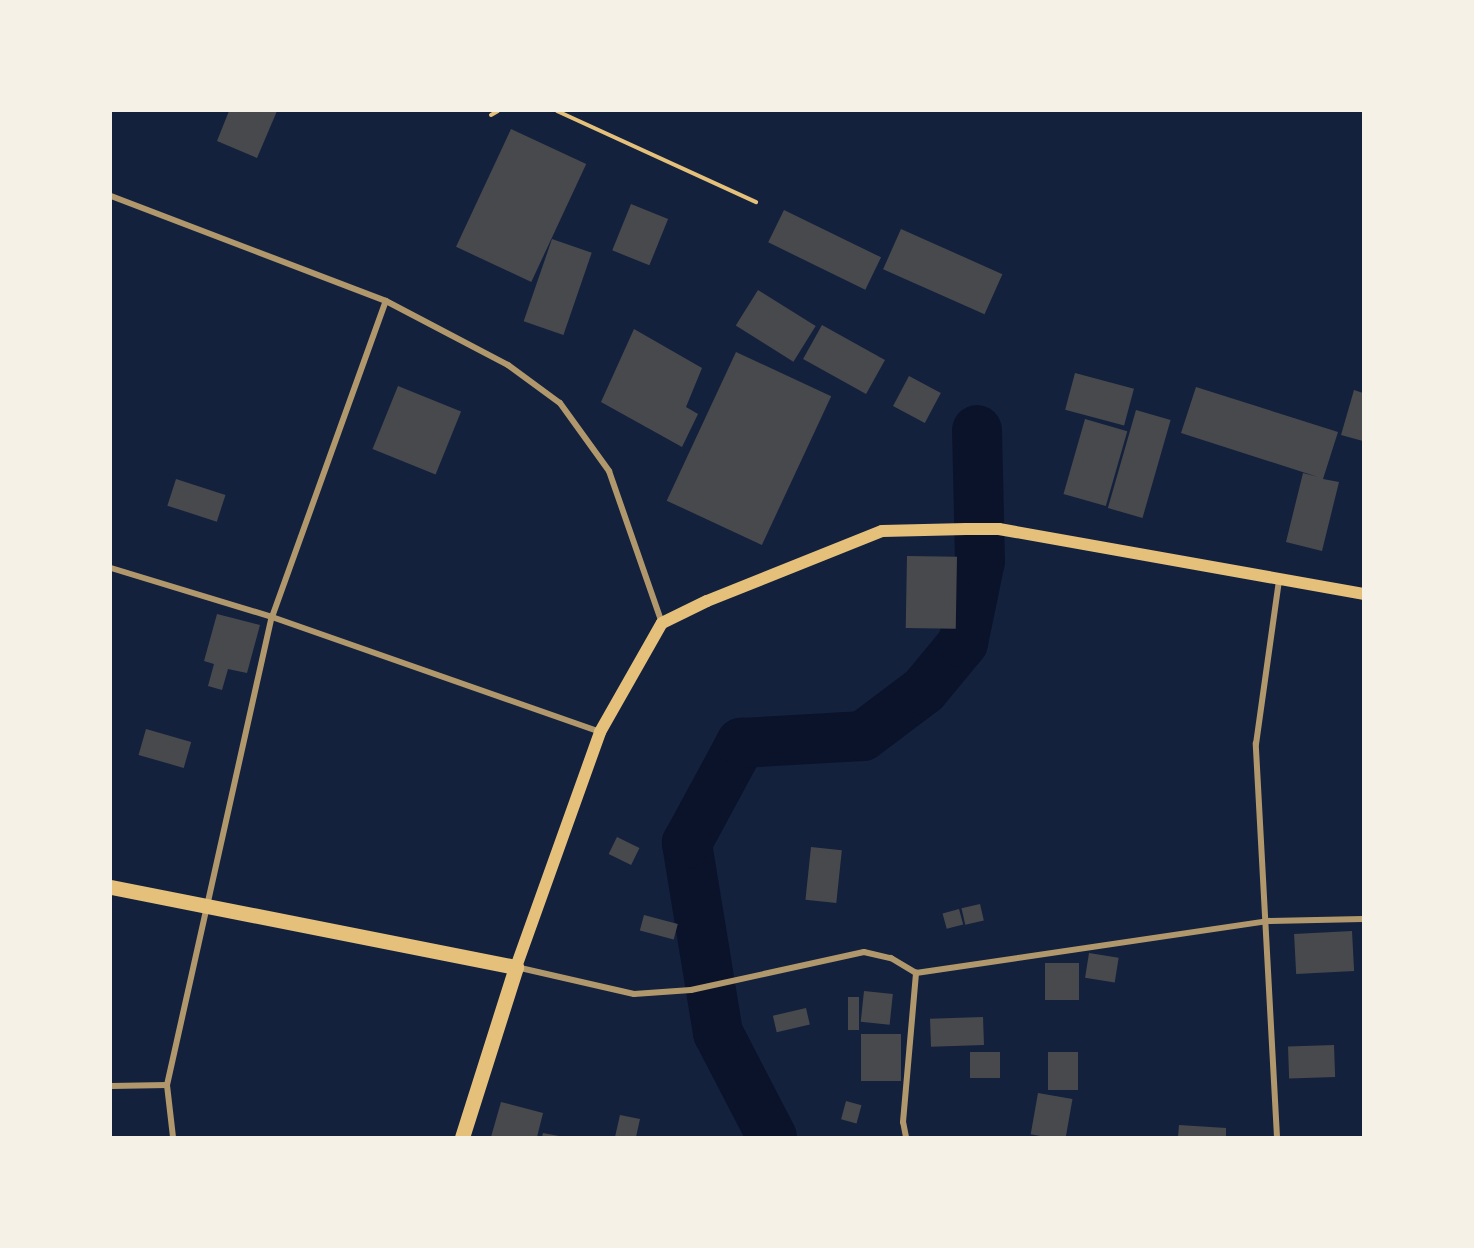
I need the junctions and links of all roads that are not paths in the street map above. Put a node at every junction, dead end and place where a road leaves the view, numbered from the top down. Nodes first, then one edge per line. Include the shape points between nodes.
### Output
1 (111, 196) edge
2 (386, 301) junction
3 (111, 568) edge
4 (1279, 580) junction
5 (1363, 594) edge
6 (272, 617) junction
7 (662, 623) junction
8 (600, 732) junction
9 (111, 887) edge
10 (203, 909) junction
11 (1363, 919) edge
12 (1269, 921) junction
13 (516, 967) junction
14 (916, 973) junction
15 (166, 1085) junction
16 (111, 1086) edge
17 (173, 1137) edge
18 (462, 1137) edge
19 (906, 1137) edge
20 (1277, 1137) edge

1 - 2 street
2 - 6 street
2 - 7 street via 508,364 560,403 609,471
3 - 6 street
4 - 5 main road
4 - 7 main road via 999,529 882,531 807,557
4 - 12 street via 1256,744 1256,809
6 - 8 street
6 - 10 street
7 - 8 main road
8 - 13 main road
9 - 10 main road
10 - 13 main road
10 - 15 street
11 - 12 street
12 - 14 street
12 - 20 street
13 - 14 street via 634,993 691,990 864,952 891,958
13 - 18 main road
14 - 19 street via 903,1122
15 - 16 street
15 - 17 street

